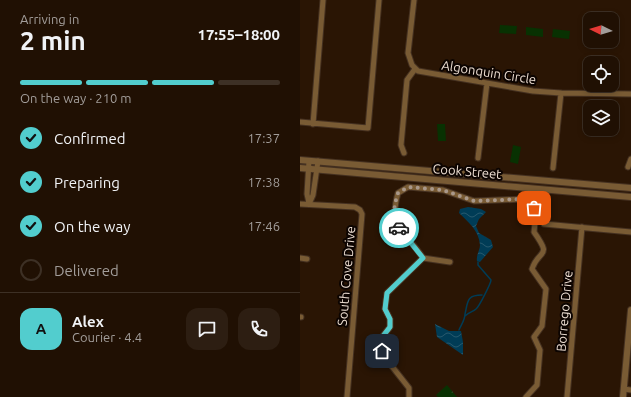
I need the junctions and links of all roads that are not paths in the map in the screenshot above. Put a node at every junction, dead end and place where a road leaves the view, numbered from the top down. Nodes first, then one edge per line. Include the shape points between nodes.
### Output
1 (323, 0) edge
2 (379, 0) edge
3 (414, 0) edge
4 (415, 69) junction
5 (487, 83) junction
6 (561, 93) junction
7 (631, 94) edge
8 (300, 122) edge
9 (313, 124) junction
10 (404, 153) dead end
11 (478, 158) dead end
12 (300, 160) edge
13 (631, 160) edge
14 (309, 161) junction
15 (318, 161) junction
16 (628, 167) dead end
17 (300, 168) edge
18 (553, 168) dead end
19 (309, 169) junction
20 (316, 170) junction
21 (631, 188) edge
22 (631, 197) edge
23 (300, 204) edge
24 (309, 204) junction
25 (544, 224) dead end
26 (582, 227) junction
27 (631, 232) edge
28 (300, 258) edge
29 (423, 258) junction
30 (307, 259) dead end
31 (450, 262) dead end
32 (631, 310) edge
33 (630, 325) edge
34 (624, 389) junction
35 (631, 390) edge
36 (347, 397) edge
37 (409, 397) edge
38 (526, 397) edge
39 (567, 397) edge
40 (623, 397) edge

1 - 9 street
2 - 9 street via 368,128
3 - 4 street via 408,53
4 - 5 street, Algonquin Circle via 422,73
4 - 10 street via 407,80 401,145
5 - 6 street, Algonquin Circle
5 - 11 street
6 - 7 street, Algonquin Circle
6 - 18 street
8 - 9 street
12 - 14 street, Cook Street
13 - 16 street
14 - 15 street, Cook Street
14 - 19 street
15 - 20 street
15 - 21 street, Cook Street
17 - 19 street, Cook Street
19 - 20 street, Cook Street
19 - 24 street
20 - 22 street, Cook Street
20 - 24 street via 313,195
23 - 24 street
24 - 36 street, South Cove Drive via 354,207 362,214
25 - 26 street
26 - 27 street
26 - 39 street, Borrego Drive
28 - 30 street
29 - 31 street
29 - 37 street via 387,293 385,309 390,319 390,327 383,336 383,356 409,388
29 - 38 street via 394,219 398,193 408,187 443,190 474,201 525,199 534,208 534,232 544,246 544,254 532,269 546,289 542,326 534,337 540,350 537,386
32 - 33 street
33 - 34 street
34 - 35 street
34 - 40 street

